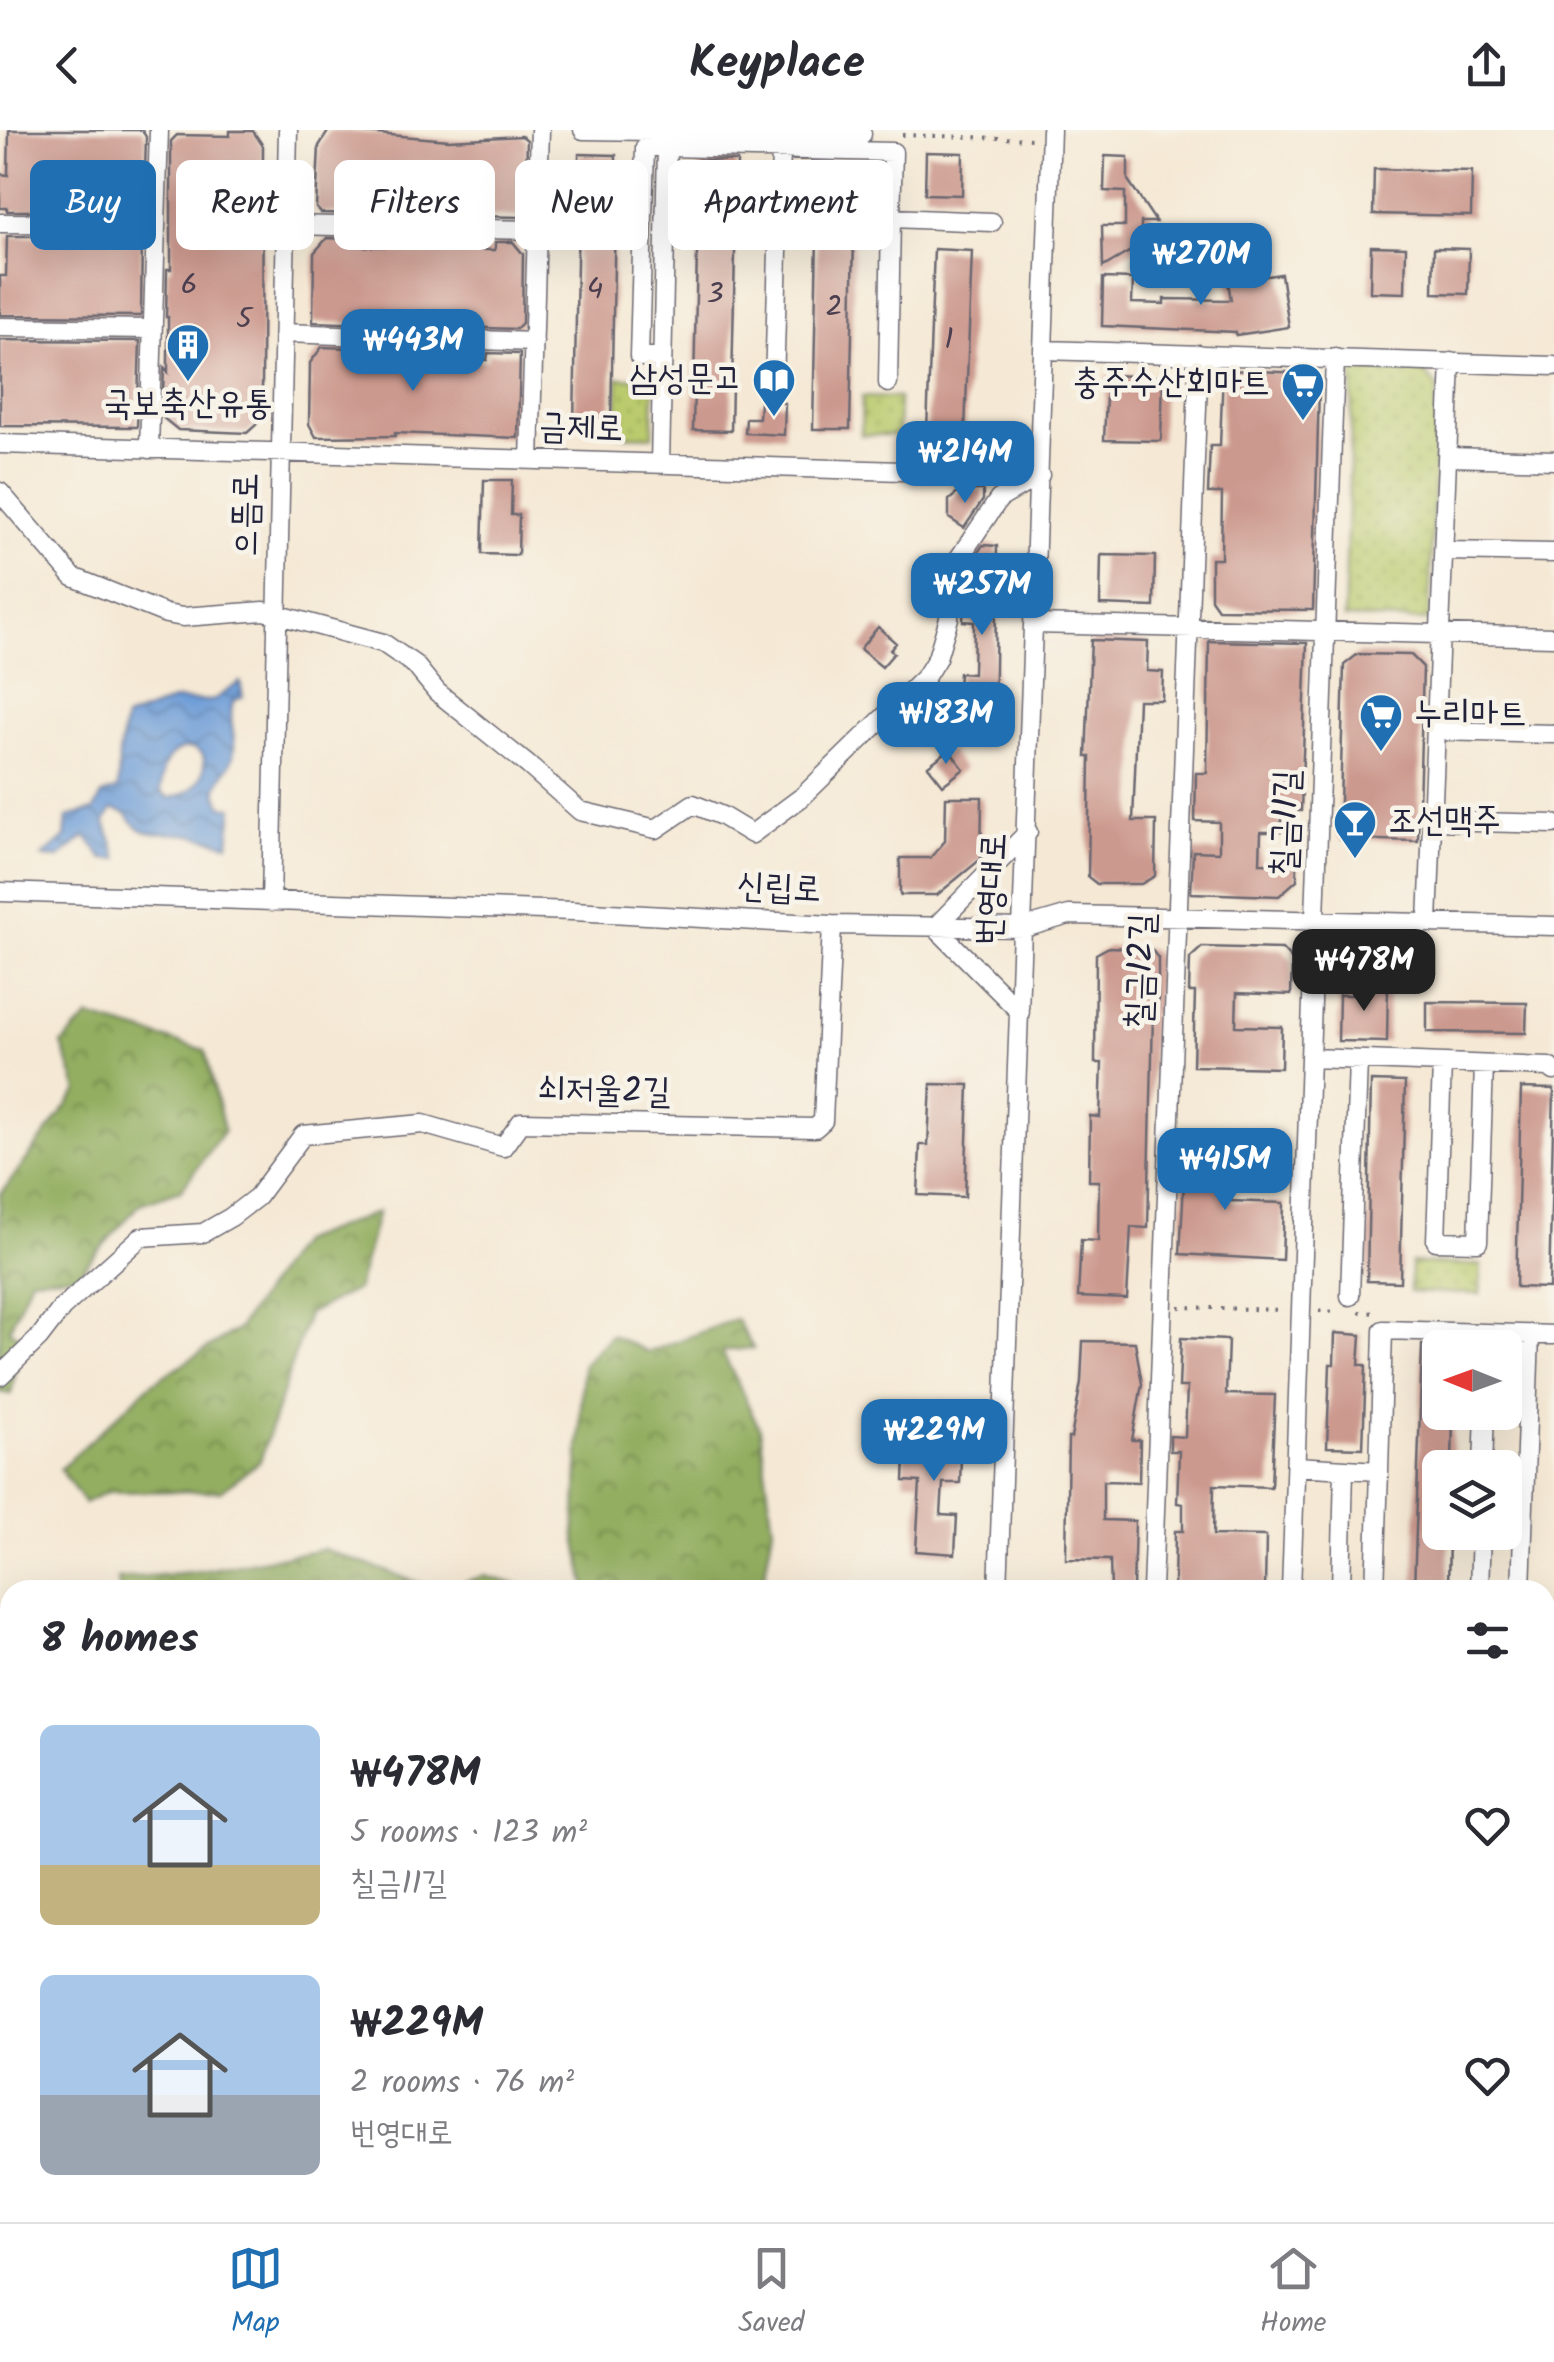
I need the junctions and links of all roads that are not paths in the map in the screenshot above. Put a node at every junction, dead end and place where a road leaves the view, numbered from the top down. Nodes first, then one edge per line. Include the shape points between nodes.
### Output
1 (159, 130) edge
2 (288, 130) edge
3 (540, 130) edge
4 (583, 130) edge
5 (1051, 135) edge
6 (862, 138) edge
7 (781, 150) junction
8 (287, 160) edge
9 (539, 160) edge
10 (893, 160) edge
11 (156, 186) edge
12 (893, 218) edge
13 (992, 222) dead end
14 (0, 223) edge
15 (30, 223) edge
16 (314, 225) edge
17 (515, 229) edge
18 (154, 250) edge
19 (286, 250) edge
20 (536, 250) edge
21 (890, 250) edge
22 (0, 328) edge
23 (152, 328) junction
24 (284, 333) junction
25 (534, 342) junction
26 (1044, 350) junction
27 (1199, 354) junction
28 (1335, 358) junction
29 (1451, 362) junction
30 (1554, 366) edge
31 (888, 383) dead end
32 (774, 385) dead end
33 (0, 444) edge
34 (149, 449) junction
35 (281, 452) junction
36 (1449, 458) junction
37 (530, 460) junction
38 (1554, 460) edge
39 (660, 464) junction
40 (1040, 475) junction
41 (0, 492) edge
42 (1446, 551) junction
43 (1554, 553) edge
44 (278, 613) junction
45 (1035, 624) junction
46 (1187, 628) junction
47 (1326, 630) junction
48 (1442, 633) junction
49 (1554, 637) edge
50 (1437, 732) junction
51 (1554, 734) edge
52 (1433, 821) junction
53 (1554, 824) edge
54 (1028, 832) junction
55 (0, 892) edge
56 (271, 902) junction
57 (1176, 917) junction
58 (1317, 919) junction
59 (1428, 922) junction
60 (832, 925) junction
61 (1554, 926) edge
62 (935, 927) junction
63 (1024, 928) junction
64 (1020, 1012) junction
65 (1312, 1058) junction
66 (1358, 1060) junction
67 (1442, 1063) junction
68 (1484, 1064) junction
69 (1554, 1070) edge
70 (1350, 1296) dead end
71 (1422, 1334) edge
72 (1530, 1334) junction
73 (1522, 1335) edge
74 (1554, 1335) edge
75 (0, 1376) edge
76 (1296, 1466) junction
77 (1344, 1469) junction
78 (1379, 1470) junction
79 (1480, 1550) edge
80 (998, 1580) edge
81 (1152, 1580) edge
82 (1291, 1580) edge
83 (1340, 1580) edge
84 (1375, 1580) edge
85 (1479, 1580) edge
86 (1520, 1580) edge

1 - 11 street
2 - 8 street, 으뜸로
3 - 9 street
4 - 6 street
5 - 26 street, 번영대로
6 - 7 street
6 - 10 street via 893,152
7 - 32 street
7 - 39 street via 667,148
12 - 13 street
14 - 15 street
16 - 17 street
18 - 23 street
19 - 24 street, 으뜸로
20 - 25 street
21 - 31 street
22 - 23 street
23 - 34 street
24 - 25 street
24 - 35 street, 으뜸로
25 - 37 street
26 - 27 street
26 - 40 street, 번영대로
27 - 28 street
27 - 46 street, 칠금12길
28 - 29 street
28 - 47 street, 칠금11길
29 - 30 street
29 - 36 street
33 - 34 street, 금제로
34 - 35 street, 금제로
35 - 37 street, 금제로
35 - 44 street, 으뜸로
36 - 38 street
36 - 42 street
37 - 39 street, 금제로
39 - 40 street, 금제로
40 - 44 street via 999,499 957,561 949,618 926,676 802,797 752,834 693,804 656,830 580,811 383,643
40 - 45 street, 번영대로
41 - 44 street via 74,578 183,617
42 - 43 street
42 - 48 street
44 - 56 street, 으뜸로
45 - 46 street
45 - 54 street, 번영대로
46 - 47 street
46 - 57 street, 칠금12길
47 - 48 street
47 - 58 street, 칠금11길
48 - 49 street
48 - 50 street
50 - 51 street
50 - 52 street
52 - 53 street
52 - 59 street
54 - 62 street
54 - 63 street, 번영대로
55 - 56 street, 신립로
56 - 60 street, 신립로
57 - 58 street, 신립로
57 - 63 street, 신립로 via 1069,915
57 - 81 street, 칠금12길
58 - 59 street, 신립로
58 - 65 street, 칠금11길
59 - 61 street, 신립로
60 - 62 street, 신립로
60 - 75 street, 쇠저울2길 via 823,1121 815,1128 521,1122 503,1146 422,1124 303,1135 257,1197 231,1217 203,1232 142,1237 62,1308
62 - 63 street, 신립로
62 - 64 street
63 - 64 street, 번영대로
64 - 80 street, 번영대로
65 - 66 street
65 - 76 street, 칠금11길
66 - 67 street
66 - 70 street
67 - 68 street
67 - 68 street via 1436,1241 1478,1242
68 - 69 street
71 - 78 street via 1384,1330
72 - 73 street
72 - 74 street
72 - 86 street
76 - 77 street
76 - 82 street, 칠금11길
77 - 78 street
77 - 83 street
78 - 84 street
79 - 85 street

